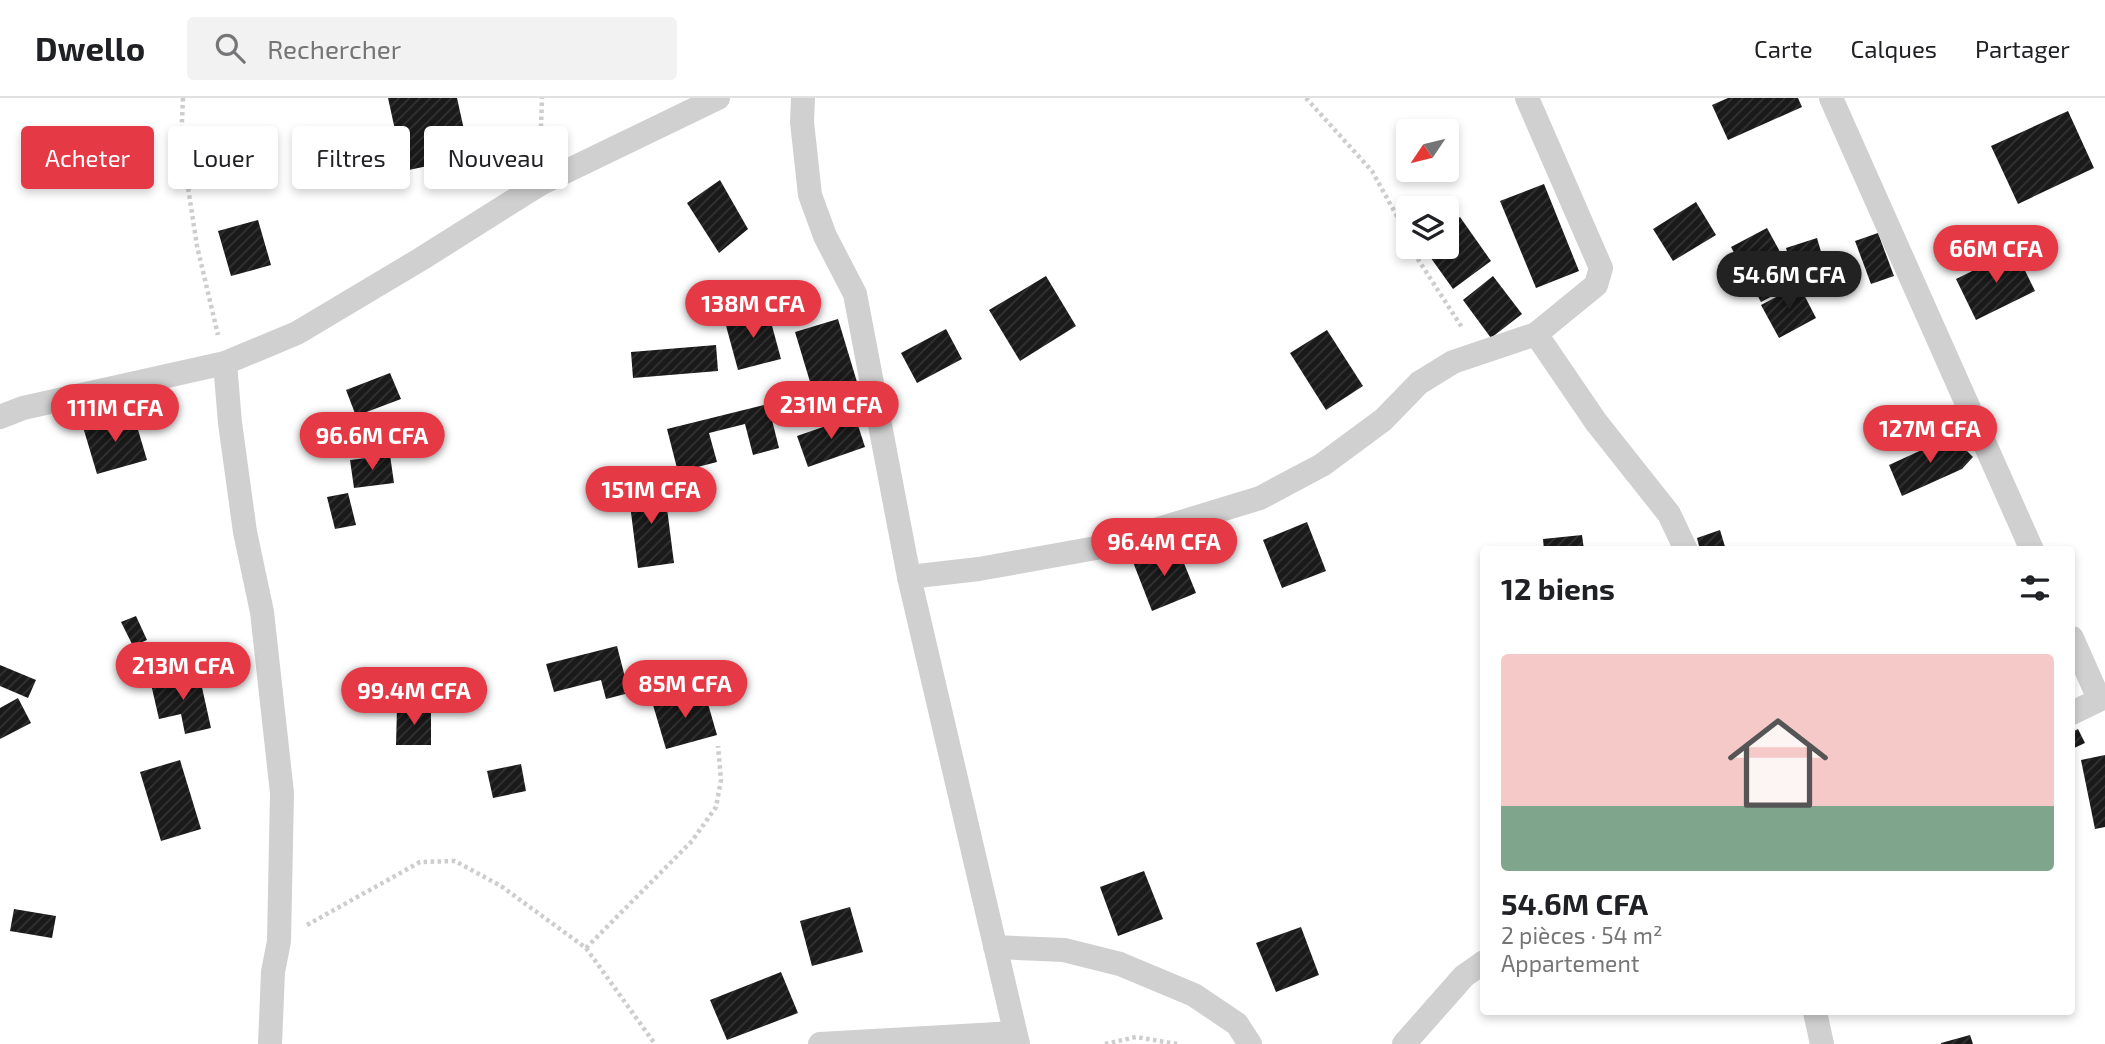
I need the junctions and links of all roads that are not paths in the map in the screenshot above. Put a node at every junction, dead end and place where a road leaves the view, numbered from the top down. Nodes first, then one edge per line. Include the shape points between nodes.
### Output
1 (718, 98) edge
2 (803, 98) edge
3 (1527, 98) edge
4 (1831, 98) edge
5 (1536, 334) junction
6 (225, 363) junction
7 (0, 417) edge
8 (1684, 546) edge
9 (2030, 546) edge
10 (909, 577) junction
11 (2075, 644) edge
12 (2102, 698) edge
13 (2075, 712) edge
14 (995, 947) junction
15 (1480, 965) edge
16 (1816, 1015) edge
17 (1016, 1039) edge
18 (270, 1044) edge
19 (820, 1044) edge
20 (1250, 1044) edge
21 (1404, 1044) edge
22 (1822, 1044) edge

1 - 6 street via 540,184 297,333
2 - 10 street via 810,195 855,294
3 - 5 street via 1601,268 1596,285
4 - 9 street
5 - 8 street via 1596,422 1669,514
5 - 10 street via 1453,362 1419,383 1383,420 1322,465 1260,498 1096,548
6 - 7 street
6 - 18 street via 245,532 262,612 282,793 279,941
10 - 14 street
11 - 12 street
12 - 13 street
14 - 17 street
14 - 20 street via 1065,950 1120,964 1194,995 1237,1024
15 - 21 street via 1464,976
16 - 22 street
17 - 19 street via 897,1038

